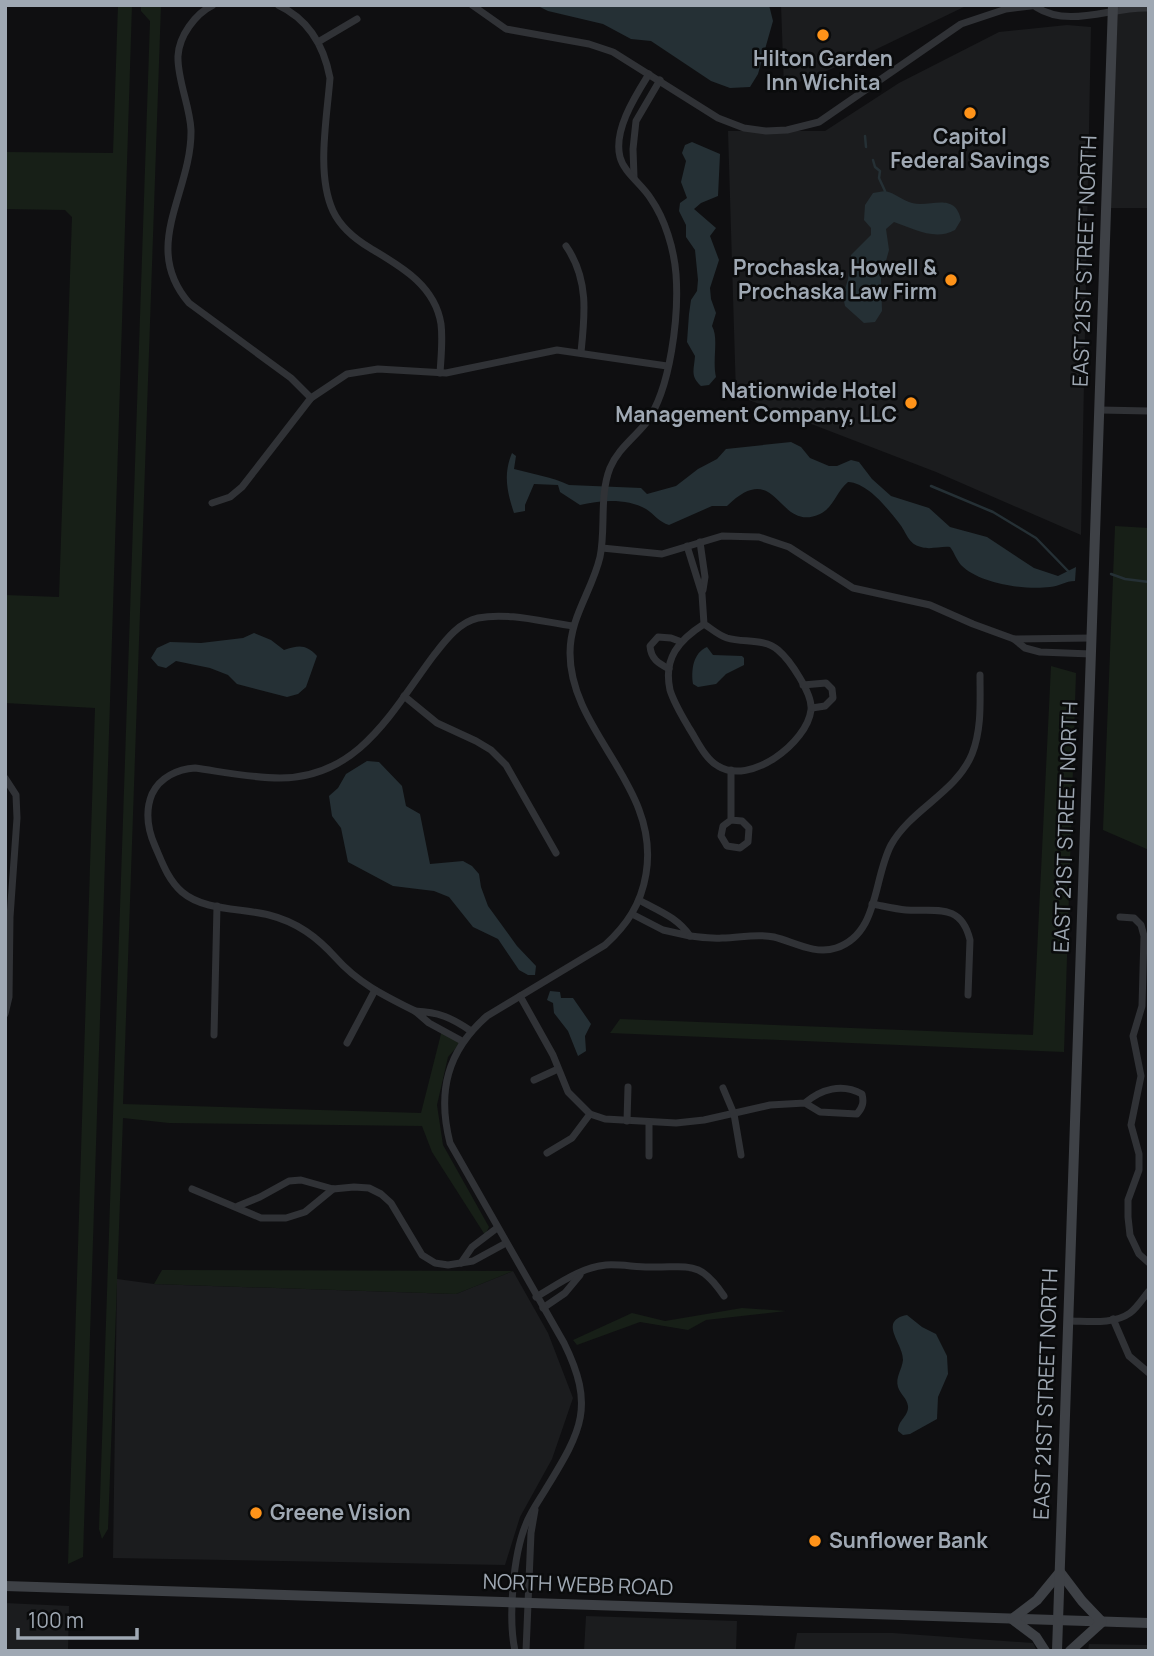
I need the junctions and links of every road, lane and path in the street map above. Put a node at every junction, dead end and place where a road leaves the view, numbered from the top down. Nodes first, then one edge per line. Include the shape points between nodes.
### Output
1 (213, 5) edge
2 (278, 5) edge
3 (472, 5) edge
4 (1100, 5) edge
5 (1037, 6) edge
6 (1113, 8) edge
7 (1149, 8) edge
8 (357, 19) dead end
9 (317, 42) junction
10 (649, 74) junction
11 (660, 80) junction
12 (634, 177) junction
13 (566, 246) dead end
14 (581, 352) junction
15 (667, 366) junction
16 (440, 373) junction
17 (311, 398) junction
18 (1100, 410) junction
19 (1149, 411) edge
20 (212, 503) dead end
21 (700, 542) junction
22 (687, 547) junction
23 (602, 548) junction
24 (702, 594) junction
25 (704, 624) junction
26 (573, 626) junction
27 (1091, 638) junction
28 (1014, 639) junction
29 (679, 641) junction
30 (1091, 654) junction
31 (669, 669) junction
32 (980, 675) dead end
33 (803, 685) junction
34 (404, 696) junction
35 (812, 708) junction
36 (731, 770) junction
37 (6, 779) edge
38 (732, 820) junction
39 (556, 853) dead end
40 (639, 900) junction
41 (872, 904) junction
42 (217, 906) junction
43 (632, 914) junction
44 (1120, 917) dead end
45 (690, 936) junction
46 (375, 990) junction
47 (968, 995) dead end
48 (520, 996) junction
49 (415, 1011) junction
50 (5, 1014) edge
51 (471, 1031) junction
52 (214, 1035) dead end
53 (462, 1041) junction
54 (347, 1043) dead end
55 (558, 1069) junction
56 (534, 1080) dead end
57 (628, 1087) dead end
58 (723, 1088) dead end
59 (805, 1103) junction
60 (590, 1114) junction
61 (734, 1114) junction
62 (627, 1121) junction
63 (649, 1123) junction
64 (547, 1153) dead end
65 (741, 1155) dead end
66 (649, 1156) dead end
67 (192, 1189) dead end
68 (333, 1189) junction
69 (238, 1206) junction
70 (497, 1228) junction
71 (506, 1243) junction
72 (1149, 1263) edge
73 (461, 1264) junction
74 (582, 1272) junction
75 (1149, 1291) edge
76 (724, 1296) dead end
77 (536, 1297) junction
78 (543, 1308) junction
79 (1114, 1319) junction
80 (1068, 1321) junction
81 (1149, 1373) edge
82 (535, 1506) junction
83 (1060, 1572) junction
84 (5, 1586) edge
85 (513, 1602) junction
86 (528, 1602) junction
87 (1012, 1619) junction
88 (1058, 1620) junction
89 (1102, 1622) junction
90 (1149, 1623) edge
91 (515, 1651) edge
92 (526, 1651) edge
93 (1045, 1651) edge
94 (1057, 1651) edge
95 (1070, 1651) edge

1 - 17 street via 190,25 178,56 190,138 169,229 168,264 179,292 189,303
2 - 9 street via 303,21
3 - 10 street via 506,29 589,44 613,52
4 - 6 street
5 - 6 street via 1047,14 1092,17
5 - 11 street via 1006,9 961,24 819,121 798,128 744,128 718,118
6 - 7 street
6 - 18 main road, EAST 21ST STREET NORTH
8 - 9 street
9 - 16 street via 330,78 325,181 331,206 354,238 401,267 429,294 440,324
10 - 11 street
10 - 12 street via 631,102 619,145 625,170
11 - 12 street via 636,121
12 - 15 street via 652,200 673,254 675,316
13 - 14 street via 584,292
14 - 15 street
14 - 16 street via 537,352
15 - 23 street via 647,421 618,453 606,479
16 - 17 street via 363,370 347,374
17 - 20 street via 242,487
18 - 19 street
18 - 27 main road, EAST 21ST STREET NORTH
21 - 22 street
21 - 24 street via 705,577
21 - 28 street via 740,535 775,542 853,588 930,606
22 - 23 street via 662,554
22 - 24 street
23 - 26 street
24 - 25 street
25 - 29 street
25 - 33 street via 724,637 760,642 778,650
26 - 34 street via 476,618 449,637
26 - 40 street via 570,660 579,695 643,820 648,862
27 - 28 street
27 - 30 main road, EAST 21ST STREET NORTH
28 - 30 street via 1040,652
29 - 31 street
29 - 31 street via 658,637 650,646 651,655
30 - 80 main road, EAST 21ST STREET NORTH
31 - 36 street via 671,692 696,740 716,766
32 - 41 street via 978,733 972,755 948,787 893,842
33 - 35 street
33 - 35 street via 826,683 832,689 833,698 825,706
34 - 39 street via 438,723 491,750 506,765
34 - 42 street via 357,751 324,771 281,778 183,769 156,788 148,820 167,874 184,895
35 - 36 street via 807,726 788,748 755,768
36 - 38 street
37 - 50 street via 16,794 17,818
38 - 38 street via 749,828 748,842 740,848 727,846 721,835 723,826
40 - 43 street
40 - 45 street via 671,916
41 - 45 street via 864,927 834,949 821,951 754,935
41 - 47 street via 940,910 959,918 970,940
42 - 46 street via 290,922 311,934 347,971
42 - 52 street
43 - 45 street via 663,930
43 - 48 street via 604,945
44 - 72 street via 1134,918 1144,936 1142,1006 1133,1036 1141,1076 1131,1125 1139,1170 1128,1200 1128,1217 1130,1235
46 - 49 street
46 - 54 street
48 - 51 street
48 - 55 street
49 - 51 street via 446,1015
49 - 53 street
51 - 53 street
53 - 70 street via 448,1076 444,1121 450,1143
55 - 56 street
55 - 60 street via 568,1092
57 - 62 street
58 - 61 street
59 - 59 street via 839,1115 857,1114 863,1107 862,1094 855,1090 828,1089
59 - 61 street
60 - 62 street
60 - 64 street via 572,1138
61 - 63 street
61 - 65 street
62 - 63 street
63 - 66 street
67 - 69 street
68 - 69 street via 289,1181
68 - 69 street via 305,1212 286,1218 261,1217
68 - 73 street via 369,1188 381,1194 422,1255 435,1263
70 - 71 street
70 - 73 street via 472,1247
71 - 73 street
71 - 77 street
74 - 76 street via 605,1265 689,1266 712,1278
74 - 77 street
74 - 78 street via 565,1293
75 - 79 street via 1129,1313
77 - 78 street
78 - 82 street via 575,1366 583,1402 572,1447
79 - 80 street
79 - 81 street via 1129,1356
80 - 83 main road, EAST 21ST STREET NORTH
82 - 85 street via 522,1536
82 - 86 street
83 - 87 main road via 1037,1600
83 - 88 main road, EAST 21ST STREET NORTH
83 - 89 main road
84 - 85 main road, NORTH WEBB ROAD
85 - 86 main road, NORTH WEBB ROAD
85 - 91 street
86 - 87 main road, NORTH WEBB ROAD
86 - 92 street
87 - 88 main road, NORTH WEBB ROAD
87 - 93 main road via 1036,1637
88 - 89 main road, NORTH WEBB ROAD
88 - 94 main road, EAST 21ST STREET NORTH
89 - 90 main road, NORTH WEBB ROAD
89 - 95 main road

